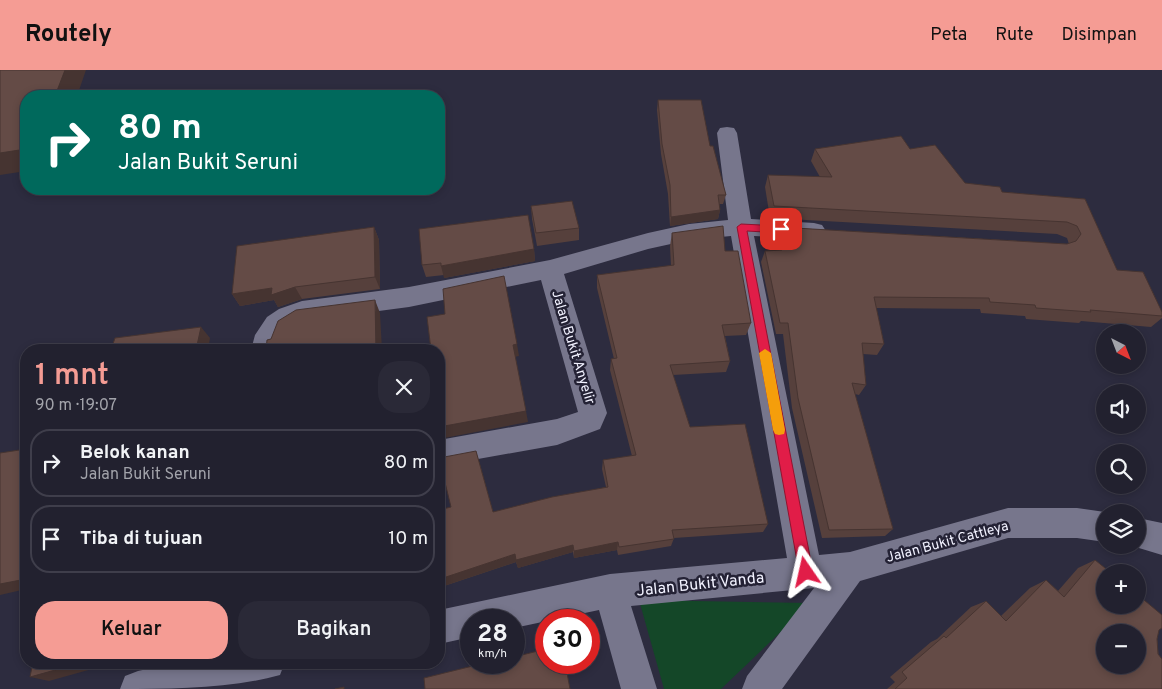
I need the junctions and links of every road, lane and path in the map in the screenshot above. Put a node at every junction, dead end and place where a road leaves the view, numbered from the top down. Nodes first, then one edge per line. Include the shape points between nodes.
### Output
1 (727, 133) dead end
2 (741, 227) junction
3 (840, 233) edge
4 (550, 269) junction
5 (265, 344) edge
6 (445, 452) edge
7 (1096, 525) edge
8 (1146, 535) edge
9 (1162, 540) edge
10 (850, 568) junction
11 (806, 572) junction
12 (610, 592) junction
13 (525, 609) edge
14 (460, 623) edge
15 (445, 626) edge
16 (234, 669) edge
17 (138, 689) edge
18 (639, 689) edge
19 (760, 689) edge

1 - 2 street
2 - 3 street
2 - 4 street via 689,232 648,241
2 - 11 street
4 - 5 street via 409,297 286,315 276,324
4 - 6 street, Jalan Bukit Anyelir via 593,413 590,420 557,432
7 - 10 street, Jalan Bukit Cattleya via 1077,522 1008,522
8 - 9 street
10 - 11 street, Jalan Bukit Vanda
10 - 19 street
11 - 12 street, Jalan Bukit Vanda
12 - 13 street, Jalan Bukit Vanda
12 - 18 street
14 - 15 street, Jalan Bukit Vanda
16 - 17 street

